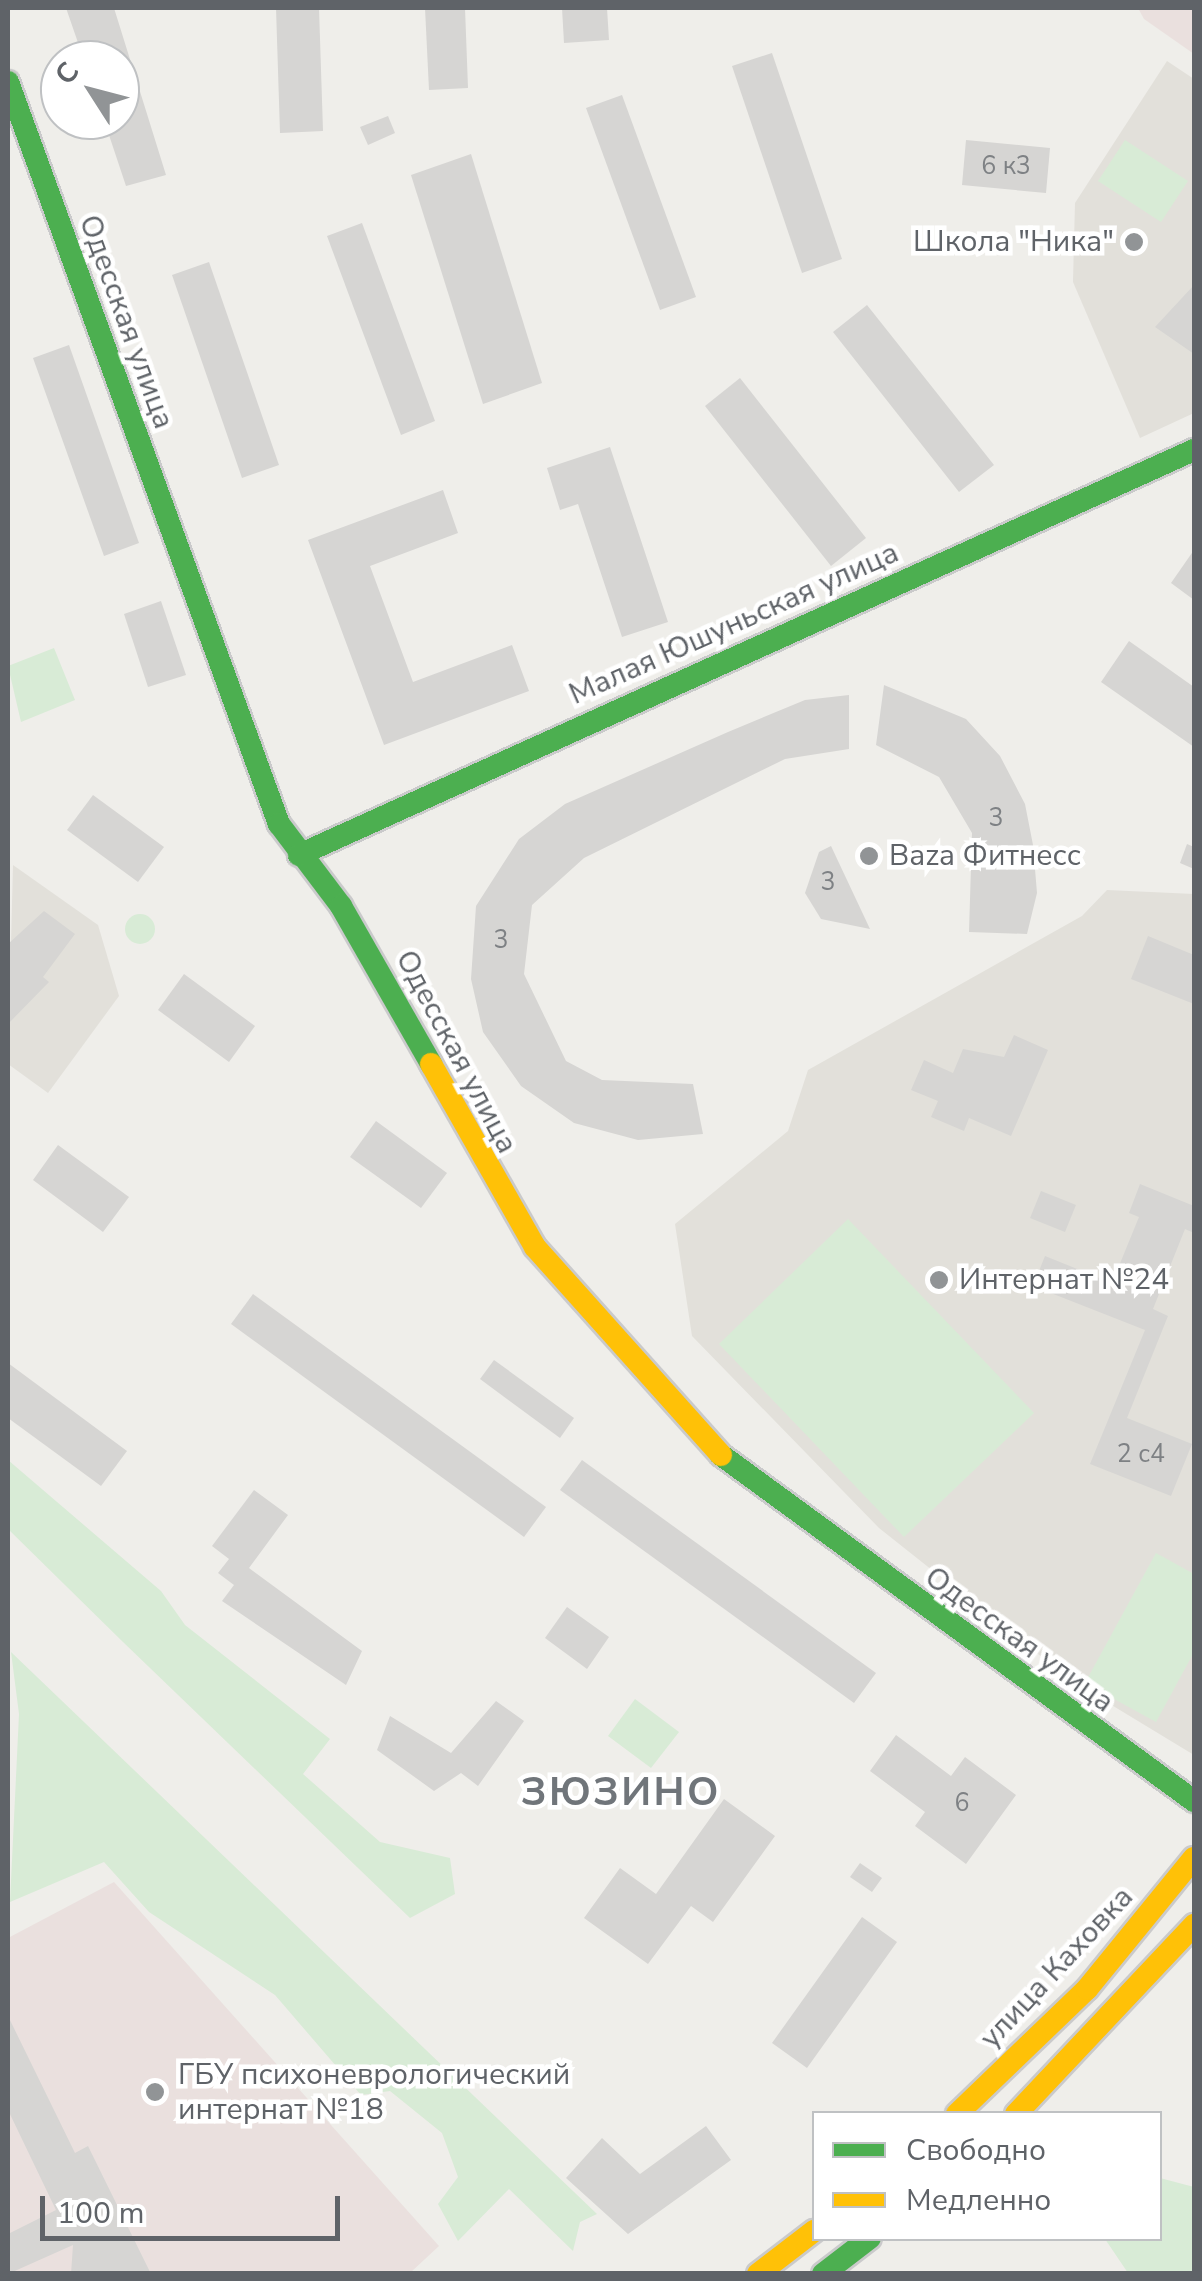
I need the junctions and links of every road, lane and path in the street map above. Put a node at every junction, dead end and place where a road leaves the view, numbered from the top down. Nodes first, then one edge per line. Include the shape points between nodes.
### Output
1 (8, 82) edge
2 (1194, 450) edge
3 (299, 854) junction
4 (1194, 1802) edge
5 (1194, 1858) edge
6 (1194, 1924) edge
7 (961, 2111) edge
8 (1019, 2111) edge
9 (812, 2233) edge
10 (866, 2241) edge
11 (758, 2274) edge
12 (823, 2274) edge

1 - 3 street, Одесская улица via 217,667
2 - 3 street, Малая Юшуньская улица
3 - 4 street, Одесская улица via 341,906 505,1204 638,1378 775,1501
5 - 7 street, улица Каховка via 1087,1989
6 - 8 street via 1104,2030
9 - 11 street
10 - 12 street

